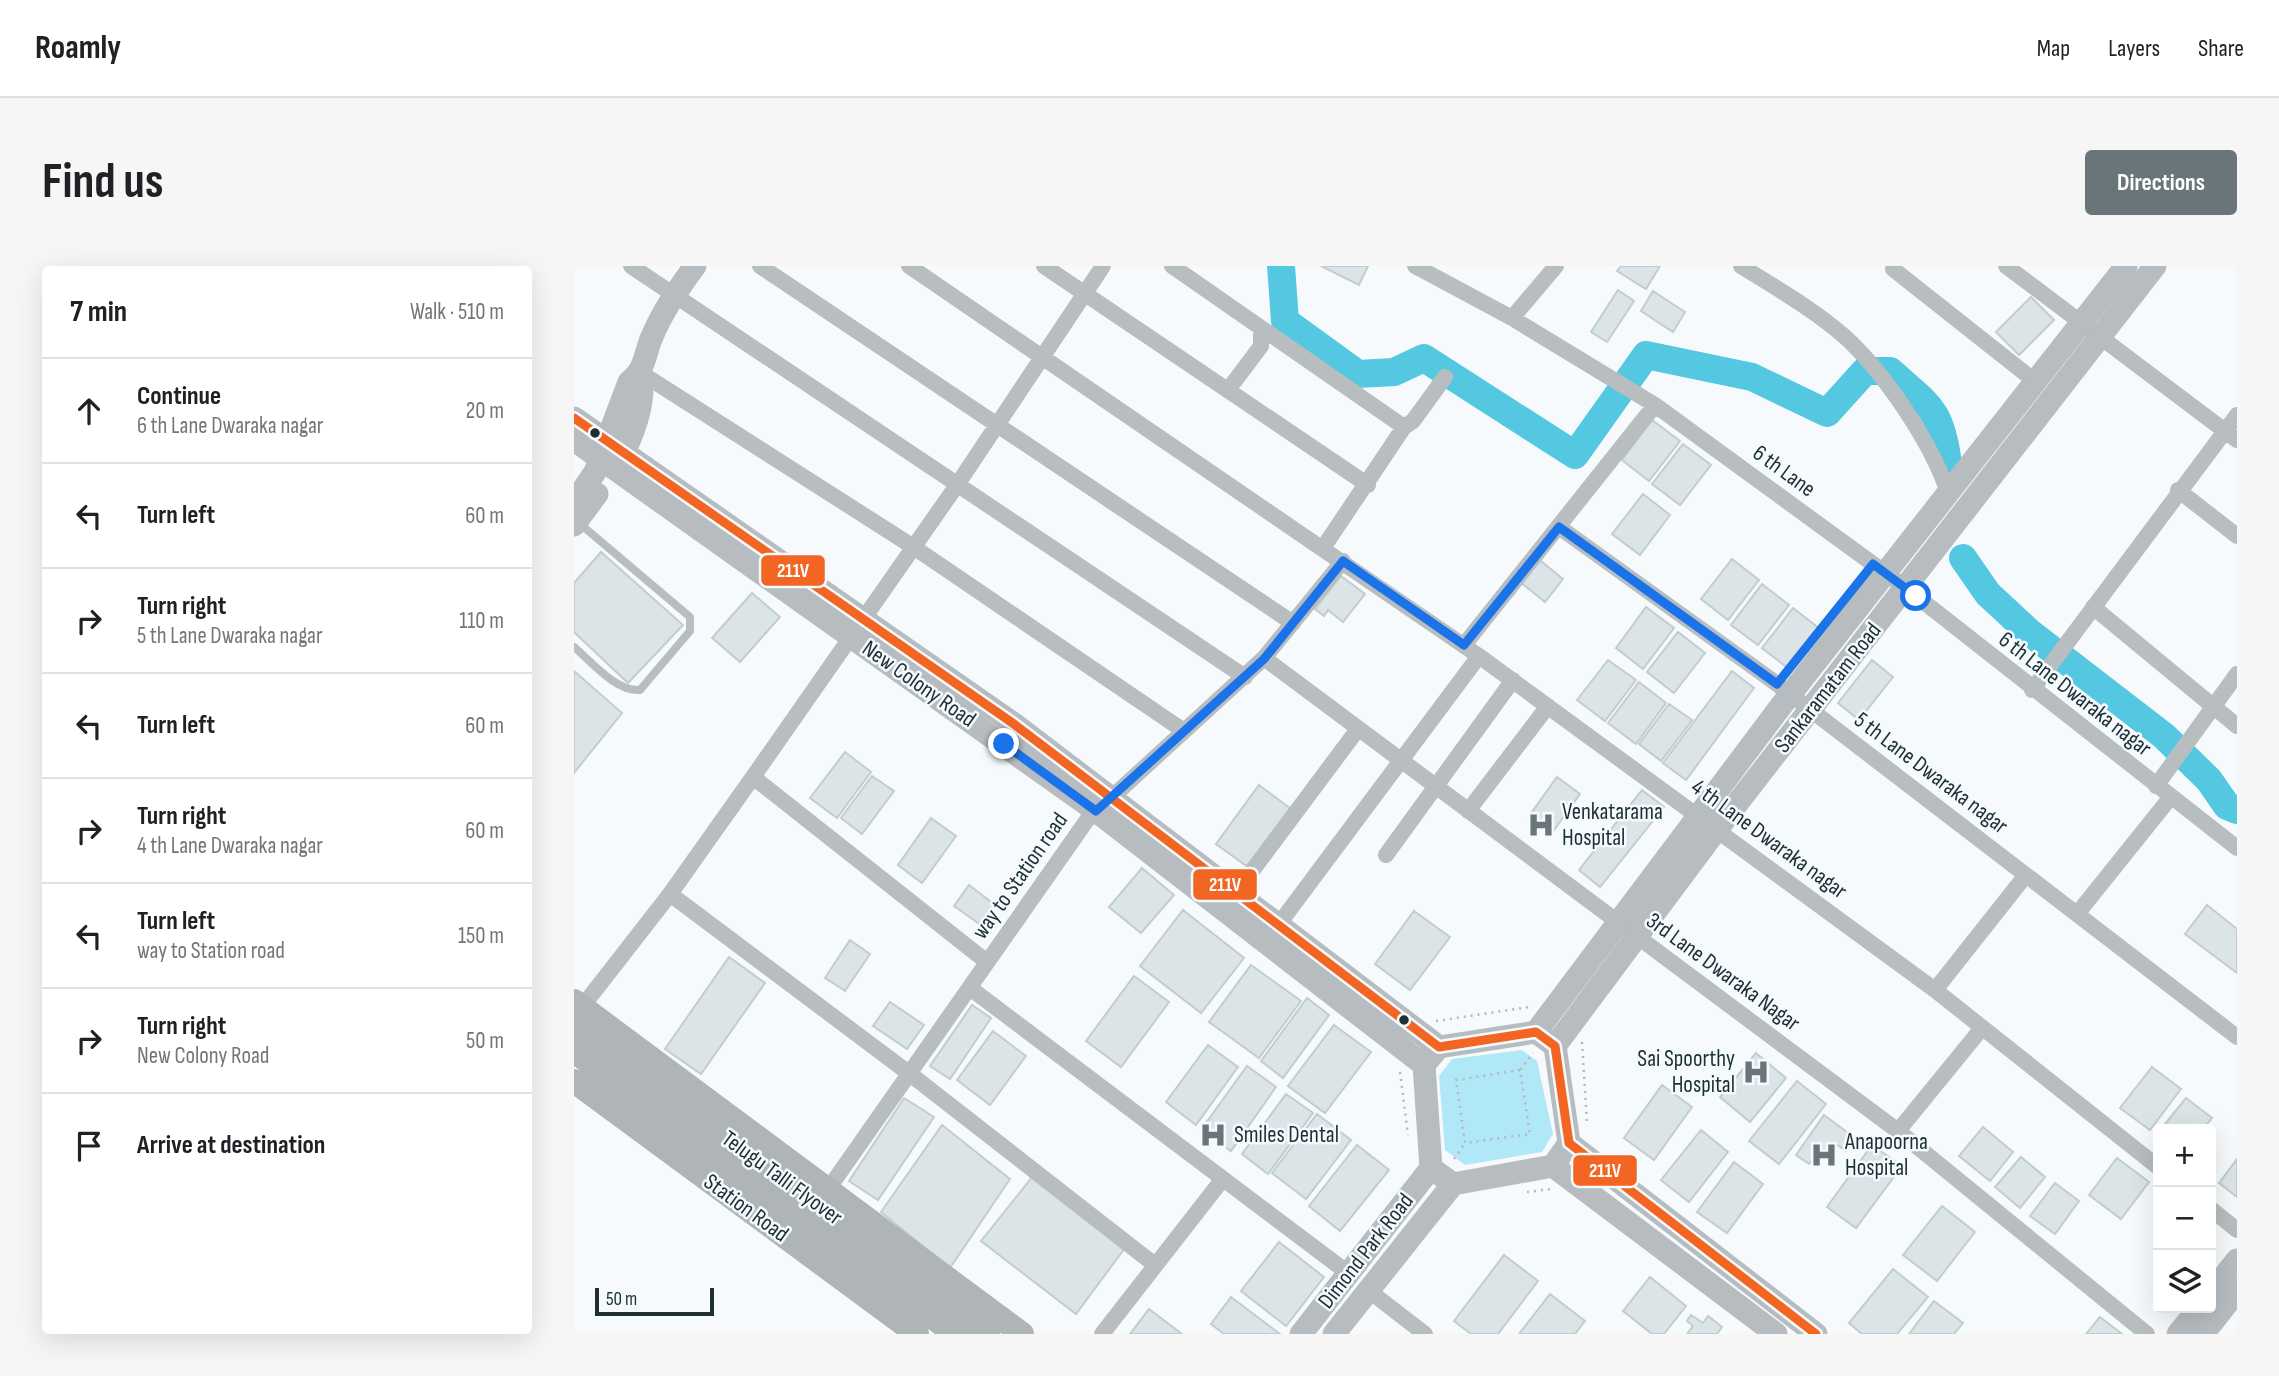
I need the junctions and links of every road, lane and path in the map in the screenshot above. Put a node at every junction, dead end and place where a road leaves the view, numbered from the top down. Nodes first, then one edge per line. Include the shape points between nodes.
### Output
1 (631, 266) edge
2 (695, 266) edge
3 (760, 266) edge
4 (909, 266) edge
5 (1044, 266) edge
6 (1103, 266) edge
7 (1172, 266) edge
8 (1415, 266) edge
9 (1556, 266) edge
10 (1741, 266) edge
11 (2006, 266) edge
12 (2126, 266) edge
13 (2155, 266) edge
14 (1893, 269) dead end
15 (1084, 294) junction
16 (673, 296) junction
17 (1512, 318) junction
18 (1261, 330) junction
19 (2090, 331) junction
20 (1041, 358) junction
21 (641, 373) junction
22 (1445, 377) dead end
23 (2036, 382) junction
24 (1228, 390) junction
25 (1655, 405) junction
26 (2237, 415) edge
27 (574, 418) edge
28 (997, 424) junction
29 (1404, 427) junction
30 (2231, 435) edge
31 (574, 440) edge
32 (612, 455) junction
33 (957, 485) junction
34 (1368, 485) junction
35 (2178, 490) junction
36 (1948, 493) junction
37 (575, 517) edge
38 (1559, 527) junction
39 (2237, 536) edge
40 (912, 546) junction
41 (1323, 548) junction
42 (1343, 561) junction
43 (1887, 573) junction
44 (1906, 587) junction
45 (2093, 607) junction
46 (863, 617) junction
47 (1293, 622) junction
48 (849, 636) junction
49 (1464, 645) junction
50 (574, 647) edge
51 (1479, 656) junction
52 (1264, 659) junction
53 (2237, 674) edge
54 (1245, 677) junction
55 (1513, 680) junction
56 (2032, 690) junction
57 (1791, 694) junction
58 (2213, 705) junction
59 (1548, 706) junction
60 (1811, 710) junction
61 (2237, 726) edge
62 (1358, 729) junction
63 (1185, 732) junction
64 (1399, 760) junction
65 (753, 777) junction
66 (1435, 786) junction
67 (2156, 786) junction
68 (2170, 798) junction
69 (1104, 803) junction
70 (1468, 811) junction
71 (1699, 815) junction
72 (1718, 829) junction
73 (2237, 848) edge
74 (1386, 855) dead end
75 (2026, 875) junction
76 (1237, 891) junction
77 (670, 894) junction
78 (2077, 914) junction
79 (1617, 922) junction
80 (1279, 924) junction
81 (1637, 937) junction
82 (987, 962) junction
83 (970, 988) junction
84 (1935, 990) junction
85 (1532, 1006) dead end
86 (577, 1011) edge
87 (1434, 1021) dead end
88 (1982, 1028) junction
89 (1535, 1032) junction
90 (1581, 1036) dead end
91 (2237, 1037) edge
92 (1439, 1046) junction
93 (1555, 1046) junction
94 (574, 1051) edge
95 (1424, 1065) junction
96 (1520, 1070) joint
97 (909, 1074) junction
98 (574, 1081) edge
99 (1587, 1126) dead end
100 (1898, 1131) junction
101 (1569, 1143) junction
102 (2153, 1163) edge
103 (1431, 1167) junction
104 (1552, 1177) junction
105 (1222, 1180) junction
106 (1453, 1184) junction
107 (829, 1188) junction
108 (1524, 1192) dead end
109 (2216, 1213) edge
110 (2237, 1230) edge
111 (2237, 1260) edge
112 (1155, 1265) junction
113 (1348, 1273) junction
114 (2216, 1287) edge
115 (1368, 1290) junction
116 (2237, 1291) edge
117 (2195, 1313) edge
118 (917, 1334) edge
119 (956, 1334) edge
120 (988, 1334) edge
121 (1022, 1334) edge
122 (1102, 1334) edge
123 (1301, 1334) edge
124 (1334, 1334) edge
125 (1425, 1334) edge
126 (1776, 1334) edge
127 (1816, 1334) edge
128 (2147, 1334) edge
129 (2178, 1334) edge
130 (2203, 1334) edge

1 - 16 street
2 - 16 main road
3 - 28 street
4 - 20 street, 4 th Lane Dwaraka nagar
5 - 15 street
6 - 15 street
7 - 18 street
8 - 17 street, 6 th Lane
9 - 17 street
10 - 36 street via 1808,309 1866,359 1929,448
11 - 19 street
12 - 19 main road, Sankaramatam Road
13 - 19 main road, Sankaramatam Road
14 - 23 street
15 - 20 street
15 - 24 street
16 - 21 main road via 651,338
16 - 33 street
17 - 25 street, 6 th Lane
18 - 24 street via 1261,345
18 - 29 street
19 - 23 main road, Sankaramatam Road
19 - 30 street
19 - 44 main road, Sankaramatam Road
20 - 28 street
20 - 41 street, 4 th Lane Dwaraka nagar
21 - 32 main road via 629,382
21 - 40 street
22 - 29 street
23 - 36 main road, Sankaramatam Road
24 - 34 street
25 - 38 street
25 - 43 street, 6 th Lane
26 - 30 street
27 - 32 main road, New Colony Road
28 - 33 street
28 - 47 street
29 - 34 street
30 - 35 street
31 - 32 main road, New Colony Road
32 - 37 main road
32 - 46 main road, New Colony Road
32 - 48 main road, New Colony Road
33 - 40 street
33 - 54 street
34 - 41 street
35 - 39 street
35 - 45 street
36 - 43 main road, Sankaramatam Road
37 - 50 lane via 690,617 692,625 640,690 619,685
38 - 49 street
38 - 57 street, 5 th Lane Dwaraka nagar
40 - 46 street
40 - 63 street
41 - 42 street, 4 th Lane Dwaraka nagar
42 - 47 street, way to Station road
42 - 49 street, 4 th Lane Dwaraka nagar
43 - 44 street, 6 th Lane Dwaraka nagar
43 - 57 main road, Sankaramatam Road
44 - 56 street, 6 th Lane Dwaraka nagar
44 - 60 main road, Sankaramatam Road
45 - 56 street
45 - 58 street
46 - 48 street
46 - 69 main road, New Colony Road
47 - 52 street, way to Station road
48 - 65 street
48 - 69 main road, New Colony Road
49 - 51 street, 4 th Lane Dwaraka nagar
51 - 55 street, 4 th Lane Dwaraka nagar
51 - 64 street
52 - 54 street, way to Station road
52 - 62 street, 3rd Lane Dwaraka Nagar
53 - 58 street
54 - 63 street, way to Station road
55 - 59 street, 4 th Lane Dwaraka nagar
55 - 66 street
56 - 67 street, 6 th Lane Dwaraka nagar
57 - 60 street, 5 th Lane Dwaraka nagar
57 - 71 main road, Sankaramatam Road
58 - 61 street
58 - 67 street
59 - 70 street
59 - 71 street, 4 th Lane Dwaraka nagar
60 - 72 main road, Sankaramatam Road
60 - 75 street, 5 th Lane Dwaraka nagar
62 - 64 street, 3rd Lane Dwaraka Nagar
62 - 76 street
63 - 69 street, way to Station road
64 - 66 street, 3rd Lane Dwaraka Nagar
64 - 80 street
65 - 77 street
65 - 82 street
66 - 70 street, 3rd Lane Dwaraka Nagar
66 - 74 street
67 - 68 street, 6 th Lane Dwaraka nagar
68 - 73 street, 6 th Lane Dwaraka nagar
68 - 78 street
69 - 76 main road, New Colony Road
69 - 82 street, way to Station road via 1071,841
69 - 95 main road, New Colony Road
70 - 79 street, 3rd Lane Dwaraka Nagar
71 - 72 street, 4 th Lane Dwaraka nagar
71 - 79 main road, Sankaramatam Road
72 - 81 main road, Sankaramatam Road
72 - 84 street, 4 th Lane Dwaraka nagar
75 - 78 street, 5 th Lane Dwaraka nagar
75 - 84 street
76 - 80 main road, New Colony Road
77 - 86 street
77 - 97 street
78 - 91 street, 5 th Lane Dwaraka nagar
79 - 81 street, 3rd Lane Dwaraka Nagar
79 - 89 main road, Sankaramatam Road
80 - 92 main road, New Colony Road
81 - 93 main road, Sankaramatam Road
81 - 100 street, 3rd Lane Dwaraka Nagar
82 - 83 street, way to Station road
83 - 97 street, way to Station road
83 - 105 street
84 - 88 street, 4 th Lane Dwaraka nagar
85 - 87 path
86 - 107 main road
86 - 120 main road, Telugu Talli Flyover
88 - 100 street
88 - 102 street, 4 th Lane Dwaraka nagar
89 - 92 main road
89 - 93 main road
90 - 99 path
92 - 95 main road
93 - 101 main road
94 - 119 main road, Telugu Talli Flyover
95 - 103 main road
96 - 96 path via 1456,1080 1465,1143 1530,1134
97 - 107 street, way to Station road
97 - 112 street
98 - 118 main road, Station Road
100 - 128 street, 3rd Lane Dwaraka Nagar
101 - 104 main road
101 - 127 main road
103 - 106 main road
103 - 113 main road, Dimond Park Road
104 - 106 main road
104 - 108 path
104 - 126 main road
105 - 112 street
105 - 113 street
106 - 115 main road, Dimond Park Road
107 - 121 main road
109 - 110 street
111 - 114 main road
112 - 122 street
113 - 123 main road, Dimond Park Road
115 - 124 main road, Dimond Park Road
115 - 125 street
116 - 130 main road
117 - 129 main road

